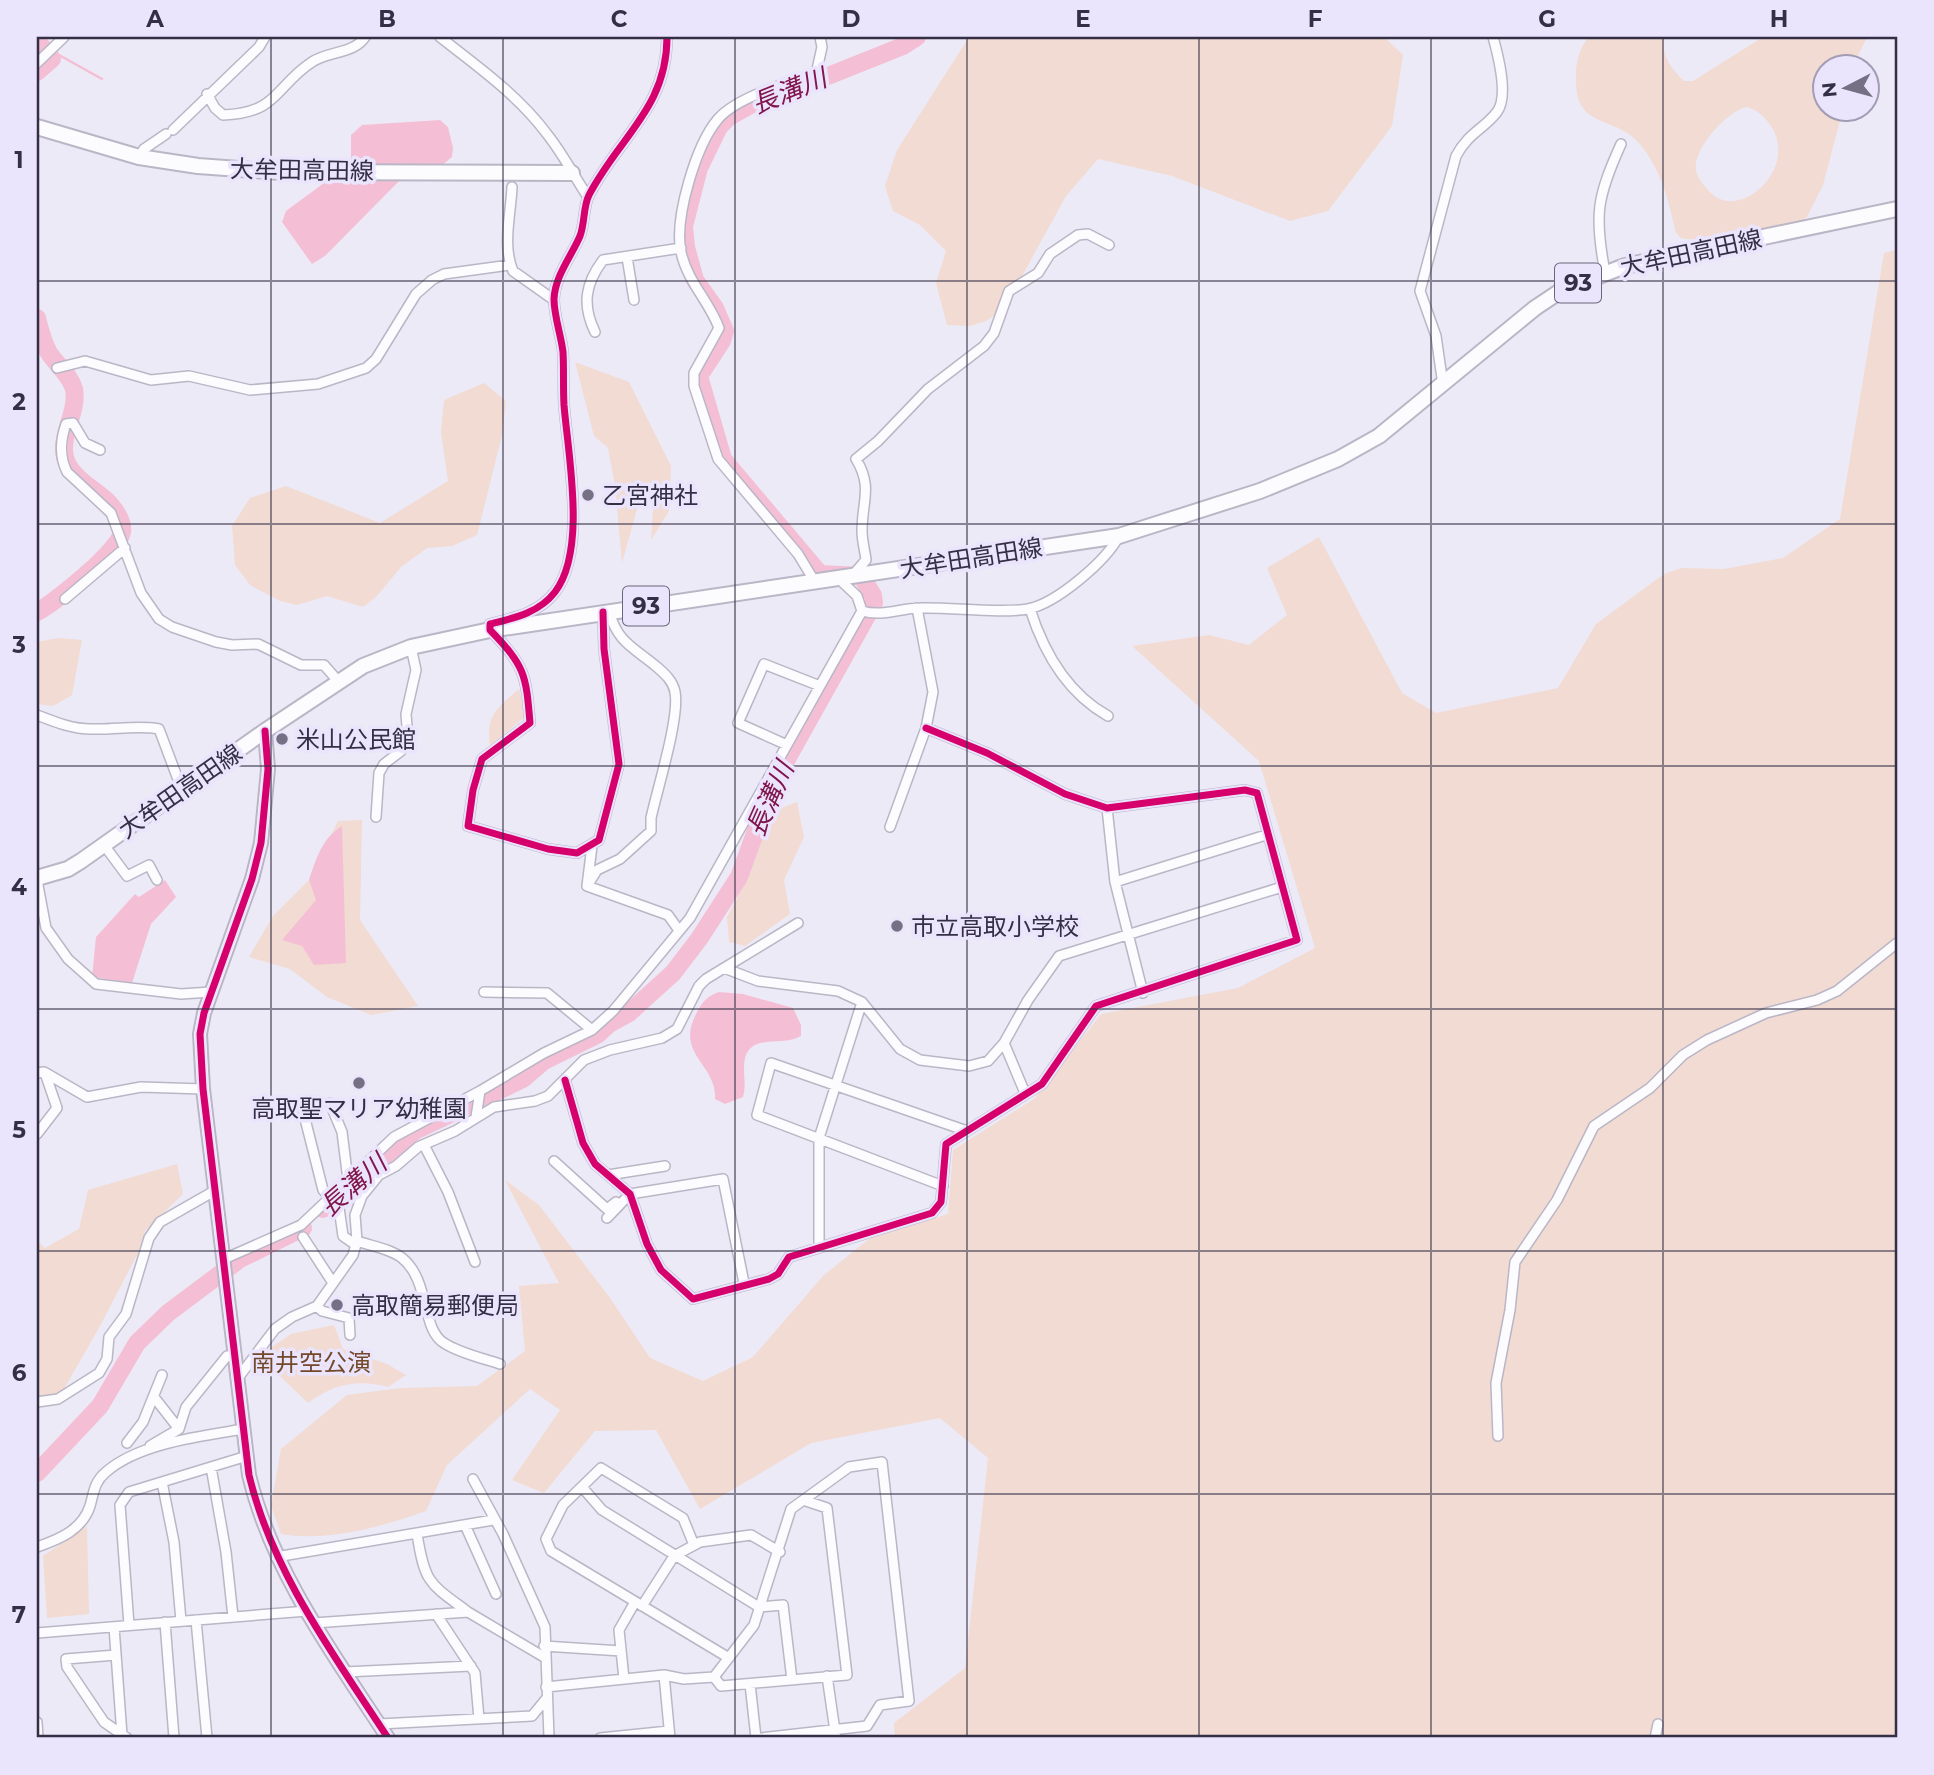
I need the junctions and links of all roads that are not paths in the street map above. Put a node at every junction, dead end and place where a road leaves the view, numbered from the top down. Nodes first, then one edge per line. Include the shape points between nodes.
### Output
1 (64, 37) edge
2 (265, 37) edge
3 (365, 37) edge
4 (440, 37) edge
5 (667, 37) edge
6 (820, 37) edge
7 (1493, 37) edge
8 (43, 58) edge
9 (207, 94) junction
10 (37, 128) edge
11 (1620, 144) dead end
12 (139, 157) junction
13 (572, 173) junction
14 (512, 187) dead end
15 (588, 197) junction
16 (1897, 209) edge
17 (1109, 245) dead end
18 (681, 248) junction
19 (627, 257) junction
20 (510, 265) junction
21 (1605, 272) junction
22 (554, 300) junction
23 (634, 300) dead end
24 (594, 332) dead end
25 (57, 368) dead end
26 (1443, 385) junction
27 (100, 450) dead end
28 (1119, 536) junction
29 (125, 548) junction
30 (845, 577) junction
31 (815, 582) junction
32 (65, 599) dead end
33 (916, 608) junction
34 (1030, 609) junction
35 (862, 611) junction
36 (606, 612) junction
37 (490, 629) junction
38 (411, 647) junction
39 (338, 681) junction
40 (820, 686) junction
41 (37, 715) edge
42 (1108, 716) dead end
43 (926, 728) junction
44 (265, 731) junction
45 (787, 745) junction
46 (182, 790) junction
47 (1107, 808) junction
48 (376, 817) dead end
49 (890, 827) dead end
50 (1266, 835) junction
51 (104, 845) junction
52 (592, 846) junction
53 (37, 879) edge
54 (157, 880) dead end
55 (1115, 882) junction
56 (587, 886) junction
57 (1282, 887) junction
58 (798, 923) dead end
59 (678, 929) junction
60 (1129, 934) junction
61 (1897, 943) edge
62 (724, 968) junction
63 (211, 992) junction
64 (484, 992) dead end
65 (1143, 993) junction
66 (862, 1002) junction
67 (592, 1030) junction
68 (1004, 1043) junction
69 (40, 1072) edge
70 (565, 1080) junction
71 (838, 1084) junction
72 (203, 1089) junction
73 (480, 1091) junction
74 (1025, 1093) junction
75 (301, 1103) dead end
76 (330, 1103) dead end
77 (476, 1117) junction
78 (967, 1131) junction
79 (37, 1133) edge
80 (819, 1138) junction
81 (424, 1145) junction
82 (554, 1161) dead end
83 (665, 1166) dead end
84 (608, 1175) junction
85 (348, 1180) junction
86 (943, 1186) junction
87 (216, 1190) junction
88 (629, 1193) junction
89 (329, 1196) junction
90 (607, 1218) dead end
91 (303, 1237) dead end
92 (356, 1243) junction
93 (819, 1247) junction
94 (224, 1259) junction
95 (475, 1262) dead end
96 (333, 1283) junction
97 (744, 1283) junction
98 (317, 1306) junction
99 (350, 1335) dead end
100 (227, 1356) dead end
101 (500, 1364) dead end
102 (162, 1375) dead end
103 (238, 1378) junction
104 (154, 1397) junction
105 (37, 1402) edge
106 (179, 1429) junction
107 (244, 1429) junction
108 (1498, 1436) dead end
109 (127, 1443) dead end
110 (247, 1456) junction
111 (128, 1459) junction
112 (211, 1467) junction
113 (473, 1479) dead end
114 (162, 1482) junction
115 (582, 1487) junction
116 (806, 1501) junction
117 (493, 1520) junction
118 (465, 1525) junction
119 (417, 1534) junction
120 (694, 1545) junction
121 (37, 1547) edge
122 (780, 1552) junction
123 (674, 1556) junction
124 (276, 1557) junction
125 (496, 1594) dead end
126 (639, 1604) junction
127 (759, 1607) junction
128 (307, 1611) junction
129 (468, 1612) junction
130 (436, 1614) junction
131 (233, 1617) junction
132 (196, 1620) junction
133 (181, 1621) junction
134 (165, 1622) junction
135 (314, 1623) junction
136 (129, 1625) junction
137 (114, 1627) junction
138 (37, 1633) edge
139 (544, 1646) junction
140 (621, 1651) junction
141 (116, 1656) junction
142 (544, 1657) junction
143 (729, 1658) junction
144 (471, 1666) junction
145 (345, 1672) junction
146 (664, 1675) junction
147 (827, 1676) junction
148 (715, 1677) junction
149 (624, 1679) junction
150 (792, 1679) junction
151 (750, 1684) junction
152 (546, 1687) junction
153 (546, 1699) junction
154 (479, 1719) junction
155 (37, 1722) edge
156 (379, 1724) junction
157 (1658, 1724) dead end
158 (670, 1734) edge
159 (834, 1734) edge
160 (125, 1737) edge
161 (38, 1738) edge
162 (174, 1738) edge
163 (207, 1738) edge
164 (388, 1738) edge
165 (549, 1738) edge
166 (600, 1738) edge
167 (758, 1738) edge
168 (1655, 1738) edge

1 - 8 street
2 - 9 street
3 - 9 street via 360,44 312,61 271,102 248,114 223,115
4 - 13 street via 523,106
5 - 15 street via 667,65 658,88
6 - 18 street via 816,74 772,87 719,118 693,173 680,232
7 - 26 street via 1502,93 1498,111 1465,139 1456,156 1420,291 1436,336
9 - 12 street
10 - 12 main road, 大牟田高田線
11 - 21 street via 1597,206
12 - 13 main road, 大牟田高田線 via 279,172
13 - 15 street
14 - 20 street via 507,227
15 - 22 street via 580,235 559,277
16 - 21 main road, 大牟田高田線 / 93
17 - 30 street via 1088,234 1079,235 1050,254 1038,273 1009,291 994,333 984,346 928,389 856,459 867,484 862,532 866,560
18 - 19 street
18 - 31 street via 690,279 719,328 694,373 718,459 798,554
19 - 23 street
19 - 24 street via 603,260 589,283 585,303
20 - 22 street
20 - 25 street via 444,274 432,280 416,294 366,369 318,384 250,390 189,376 150,380 85,361
21 - 26 main road, 大牟田高田線 / 93 via 1562,290 1535,308
22 - 37 street via 563,353 572,513 570,557 555,591 540,607 490,624
26 - 28 main road, 大牟田高田線 / 93 via 1395,425 1338,459 1260,491
27 - 29 street via 85,443 73,423 66,424 60,449 63,463 104,503
28 - 30 main road, 大牟田高田線 / 93
28 - 34 street via 1111,550 1069,588
29 - 32 street
29 - 39 street via 141,593 159,619 216,642 258,644 301,665 324,665
30 - 31 main road, 大牟田高田線 / 93
30 - 35 street
31 - 36 main road, 大牟田高田線 / 93
33 - 34 street
33 - 35 street via 876,615
33 - 43 street via 933,692
34 - 42 street via 1039,638 1073,691
35 - 40 street
36 - 37 main road, 大牟田高田線 / 93
36 - 52 street via 604,649 619,764 599,840
36 - 56 street via 616,634 673,682 676,695 651,831 620,859 597,870
37 - 38 main road, 大牟田高田線 / 93
37 - 52 street via 514,654 525,675 530,723 482,759 468,826 548,849 577,853
38 - 39 main road, 大牟田高田線 / 93
38 - 48 street via 416,670 405,715 408,738 379,773
39 - 44 main road, 大牟田高田線 / 93
40 - 45 street
40 - 45 street via 764,664 738,723
41 - 46 street via 90,729 159,729
43 - 47 street via 1065,794
43 - 49 street
44 - 46 main road, 大牟田高田線 / 93
44 - 63 street via 268,769 261,843
45 - 59 street via 690,918
46 - 51 main road, 大牟田高田線 / 93
47 - 50 street via 1245,790 1257,793
47 - 55 street
50 - 55 street
50 - 57 street
51 - 53 main road, 大牟田高田線 / 93 via 68,869
51 - 54 street via 127,876 149,865
52 - 56 street
53 - 63 street via 46,928 68,959 96,984
55 - 60 street
56 - 59 street via 668,915
57 - 60 street
57 - 65 street via 1297,940
58 - 62 street
59 - 67 street via 613,1011
60 - 65 street
60 - 68 street via 1059,956
61 - 108 street via 1837,991 1766,1013 1707,1040 1683,1055 1650,1088 1594,1126 1557,1200 1515,1262 1496,1383
62 - 66 street via 758,981 838,991
62 - 70 street via 699,986 677,1029 662,1038 584,1060
63 - 72 street via 200,1034
64 - 67 street via 547,993
65 - 74 street via 1096,1006 1042,1084
66 - 68 street via 900,1049 920,1060 969,1066 988,1061
66 - 71 street
67 - 73 street
68 - 74 street
69 - 72 street via 87,1097 141,1087
69 - 79 street via 57,1108
70 - 77 street via 541,1099 494,1107
70 - 84 street via 583,1143
71 - 78 street
71 - 80 street
71 - 80 street via 772,1063 757,1115
72 - 87 street
73 - 77 street
73 - 85 street via 394,1137
74 - 78 street
75 - 89 street via 323,1190
76 - 85 street via 342,1132
77 - 81 street
78 - 86 street via 946,1144
80 - 86 street
80 - 93 street
81 - 92 street via 379,1175 366,1190 355,1215
81 - 95 street
82 - 88 street via 607,1209
83 - 84 street
84 - 88 street
85 - 89 street
86 - 93 street via 939,1208 932,1213
87 - 94 street
87 - 105 street via 160,1222 126,1314 109,1337 107,1359 99,1373 58,1399
88 - 90 street
88 - 97 street via 661,1270 693,1298
88 - 97 street via 723,1179
89 - 92 street via 339,1208 343,1236
89 - 94 street via 301,1225
91 - 96 street
92 - 96 street
92 - 101 street via 400,1256 411,1266 428,1303 428,1323 442,1343
93 - 97 street via 789,1257 769,1279
94 - 103 street
96 - 98 street
98 - 99 street via 349,1318
98 - 103 street via 275,1329
100 - 106 street via 186,1407
102 - 104 street
103 - 107 street
104 - 106 street
104 - 109 street
106 - 111 street
107 - 110 street
107 - 111 street via 181,1439
110 - 112 street
110 - 124 street via 253,1492
111 - 121 street via 95,1484 85,1519 72,1531
112 - 114 street
112 - 131 street
113 - 117 street
114 - 133 street via 174,1542
114 - 136 street via 129,1492 120,1505
115 - 120 street via 601,1468 683,1518
115 - 123 street via 602,1510
115 - 126 street via 563,1505 545,1539 551,1551
116 - 122 street via 791,1509
116 - 147 street via 827,1508 847,1675
116 - 159 street via 849,1467 882,1462 909,1701 880,1705 867,1726
117 - 118 street
117 - 139 street via 545,1627
118 - 119 street
118 - 125 street
119 - 124 street
119 - 129 street via 423,1572 431,1584
120 - 122 street via 751,1535
120 - 123 street
122 - 127 street
123 - 126 street
123 - 127 street
124 - 128 street
126 - 140 street via 619,1630
126 - 143 street
127 - 143 street via 754,1625
127 - 150 street via 783,1605
128 - 131 street
128 - 135 street
129 - 130 street
129 - 142 street
130 - 135 street
130 - 144 street
131 - 132 street
132 - 133 street
132 - 163 street
133 - 134 street
134 - 136 street
134 - 162 street
135 - 145 street
136 - 137 street
137 - 138 street
137 - 141 street
139 - 140 street
139 - 142 street
140 - 149 street
141 - 160 street
141 - 160 street via 66,1660 104,1722
142 - 152 street
143 - 148 street
144 - 145 street
144 - 154 street
145 - 156 street
146 - 148 street
146 - 149 street
146 - 158 street
147 - 150 street
147 - 159 street
148 - 151 street via 721,1686
149 - 152 street
150 - 151 street
151 - 167 street
152 - 153 street
153 - 154 street via 532,1716
153 - 165 street
154 - 156 street
155 - 161 street
156 - 164 street
157 - 168 street
158 - 166 street
159 - 167 street

